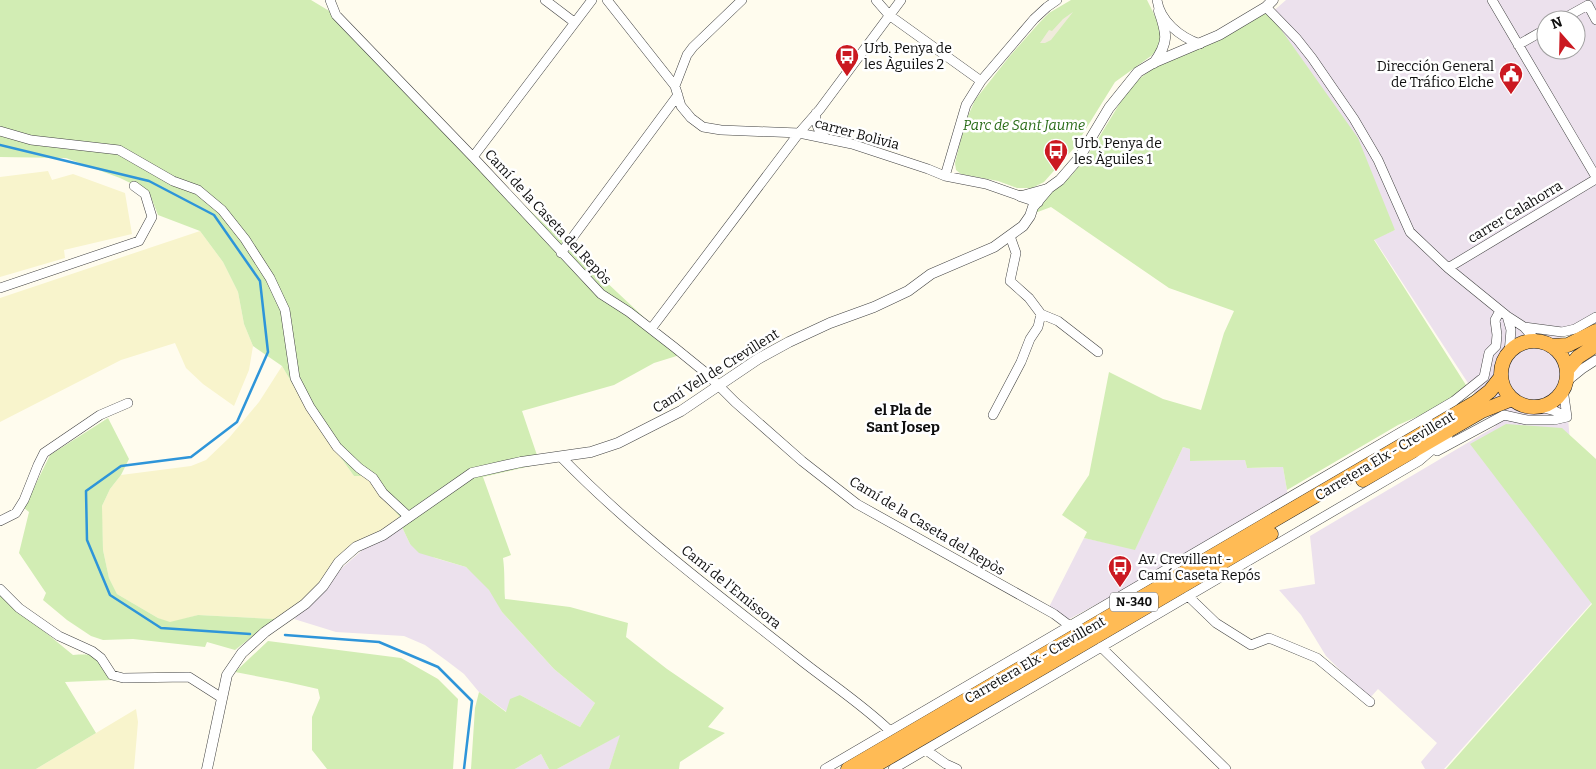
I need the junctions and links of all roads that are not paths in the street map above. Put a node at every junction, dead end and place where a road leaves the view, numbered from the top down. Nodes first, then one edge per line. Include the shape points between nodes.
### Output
1 (330, 0) edge
2 (545, 0) edge
3 (592, 0) edge
4 (607, 0) edge
5 (742, 0) edge
6 (876, 0) edge
7 (900, 0) edge
8 (1057, 0) edge
9 (1157, 0) edge
10 (1492, 0) edge
11 (1270, 3) edge
12 (1579, 10) edge
13 (1159, 11) junction
14 (888, 15) junction
15 (1596, 20) edge
16 (574, 22) junction
17 (1179, 33) junction
18 (1536, 35) edge
19 (1166, 43) junction
20 (1200, 44) junction
21 (1518, 45) junction
22 (1179, 53) junction
23 (1153, 63) junction
24 (981, 82) junction
25 (676, 91) junction
26 (816, 113) junction
27 (0, 132) edge
28 (799, 133) junction
29 (827, 139) junction
30 (473, 158) junction
31 (945, 176) junction
32 (1596, 178) edge
33 (134, 186) dead end
34 (1049, 188) junction
35 (1020, 196) junction
36 (1038, 202) junction
37 (1010, 236) junction
38 (561, 252) junction
39 (1448, 268) junction
40 (0, 288) edge
41 (1504, 313) junction
42 (1041, 314) junction
43 (1596, 317) edge
44 (1524, 327) junction
45 (651, 328) junction
46 (1596, 331) edge
47 (1537, 342) junction
48 (1596, 345) edge
49 (1551, 346) junction
50 (1098, 352) dead end
51 (1509, 354) junction
52 (1596, 360) edge
53 (1501, 376) junction
54 (1565, 381) junction
55 (719, 386) junction
56 (1512, 399) junction
57 (128, 403) dead end
58 (1540, 407) junction
59 (993, 415) dead end
60 (1567, 417) junction
61 (1469, 418) junction
62 (1420, 435) junction
63 (561, 457) junction
64 (1354, 460) junction
65 (1420, 461) junction
66 (410, 517) junction
67 (0, 521) edge
68 (0, 589) edge
69 (1188, 596) junction
70 (1070, 626) junction
71 (1102, 647) junction
72 (222, 698) junction
73 (1370, 702) dead end
74 (890, 731) junction
75 (926, 750) junction
76 (207, 769) edge
77 (824, 769) edge
78 (848, 769) edge
79 (869, 769) edge
80 (894, 769) edge
81 (957, 769) edge
82 (1226, 769) edge

1 - 30 street, Camí de la Caseta del Repòs via 336,14
2 - 16 street
3 - 16 street
4 - 25 street, carrer Bolivia
5 - 25 street via 692,47
6 - 14 street
7 - 14 street
8 - 24 street via 1034,19
9 - 13 street
10 - 21 street
11 - 20 street, Camí Vell de Crevillent
11 - 39 street via 1354,119 1378,160 1410,232
12 - 15 street via 1588,5
13 - 17 street
13 - 19 street
14 - 24 street
14 - 26 street
16 - 30 street
17 - 20 street
17 - 22 street via 1182,42
18 - 21 street
19 - 22 street
19 - 23 street
20 - 22 street, Camí Vell de Crevillent
21 - 32 street
22 - 23 street, Camí Vell de Crevillent
23 - 34 street, Camí Vell de Crevillent via 1138,72 1114,100 1079,158
24 - 31 street via 966,105
25 - 28 street, carrer Bolivia via 691,118 703,127
25 - 38 street
26 - 28 street
26 - 29 street via 819,132
27 - 66 street via 31,140 119,150 173,181 198,190 222,210 246,239 285,310 295,378 310,407 336,447 373,478 383,493
28 - 29 street, carrer Bolivia
28 - 45 street
29 - 31 street, carrer Bolivia via 852,144
30 - 38 street, Camí de la Caseta del Repòs
31 - 35 street, carrer Bolivia via 986,184
32 - 39 street, carrer Calahorra
33 - 40 street via 144,194 152,217 140,241
34 - 35 street
34 - 36 street, Camí Vell de Crevillent
35 - 36 street
36 - 37 street, Camí Vell de Crevillent via 1023,226
37 - 42 street via 1016,253 1010,281 1038,307
37 - 55 street, Camí Vell de Crevillent via 994,247 932,274 908,291 789,342
38 - 45 street, Camí de la Caseta del Repòs via 600,294
39 - 41 street
41 - 44 street
41 - 51 street via 1511,330
41 - 64 street via 1496,320 1496,346 1489,353 1484,378 1454,401
42 - 50 street via 1058,321
42 - 59 street via 1038,328
43 - 44 street via 1575,329 1562,332
44 - 47 street
45 - 55 street, Camí de la Caseta del Repòs
46 - 49 highway via 1568,345
47 - 49 highway
47 - 51 highway via 1519,345
48 - 54 highway via 1578,357
49 - 54 highway via 1560,355
51 - 53 highway, N-340
52 - 54 street
53 - 56 highway via 1502,384
53 - 62 highway, Carretera Elx - Crevillent / N-340 via 1476,402
54 - 58 highway via 1554,401
54 - 60 street
55 - 63 street, Camí Vell de Crevillent via 681,411 618,443
55 - 70 street, Camí de la Caseta del Repòs via 802,461 857,504
56 - 58 highway via 1527,407
56 - 61 highway, Carretera Elx - Crevillent / N-340
57 - 67 street via 100,415 44,454 24,500 16,512
58 - 60 street
60 - 65 street via 1527,420 1504,415
61 - 65 street
61 - 79 highway, Carretera Elx - Crevillent / N-340
62 - 64 street
62 - 78 highway, Carretera Elx - Crevillent / N-340
63 - 66 street, Camí Vell de Crevillent via 472,473
63 - 74 street, Camí de l'Emissora via 646,535
64 - 70 street
65 - 69 street
66 - 72 street, Camí Vell de Crevillent via 356,547 305,604 248,648 227,675
68 - 72 street via 19,608 59,636 92,651 112,675 123,678 189,678
69 - 71 street
69 - 73 street via 1216,623 1250,645 1269,638 1318,658
70 - 74 street
71 - 75 street
71 - 82 street
72 - 76 street, Camí Vell de Crevillent
74 - 77 street
75 - 80 street
75 - 81 street

